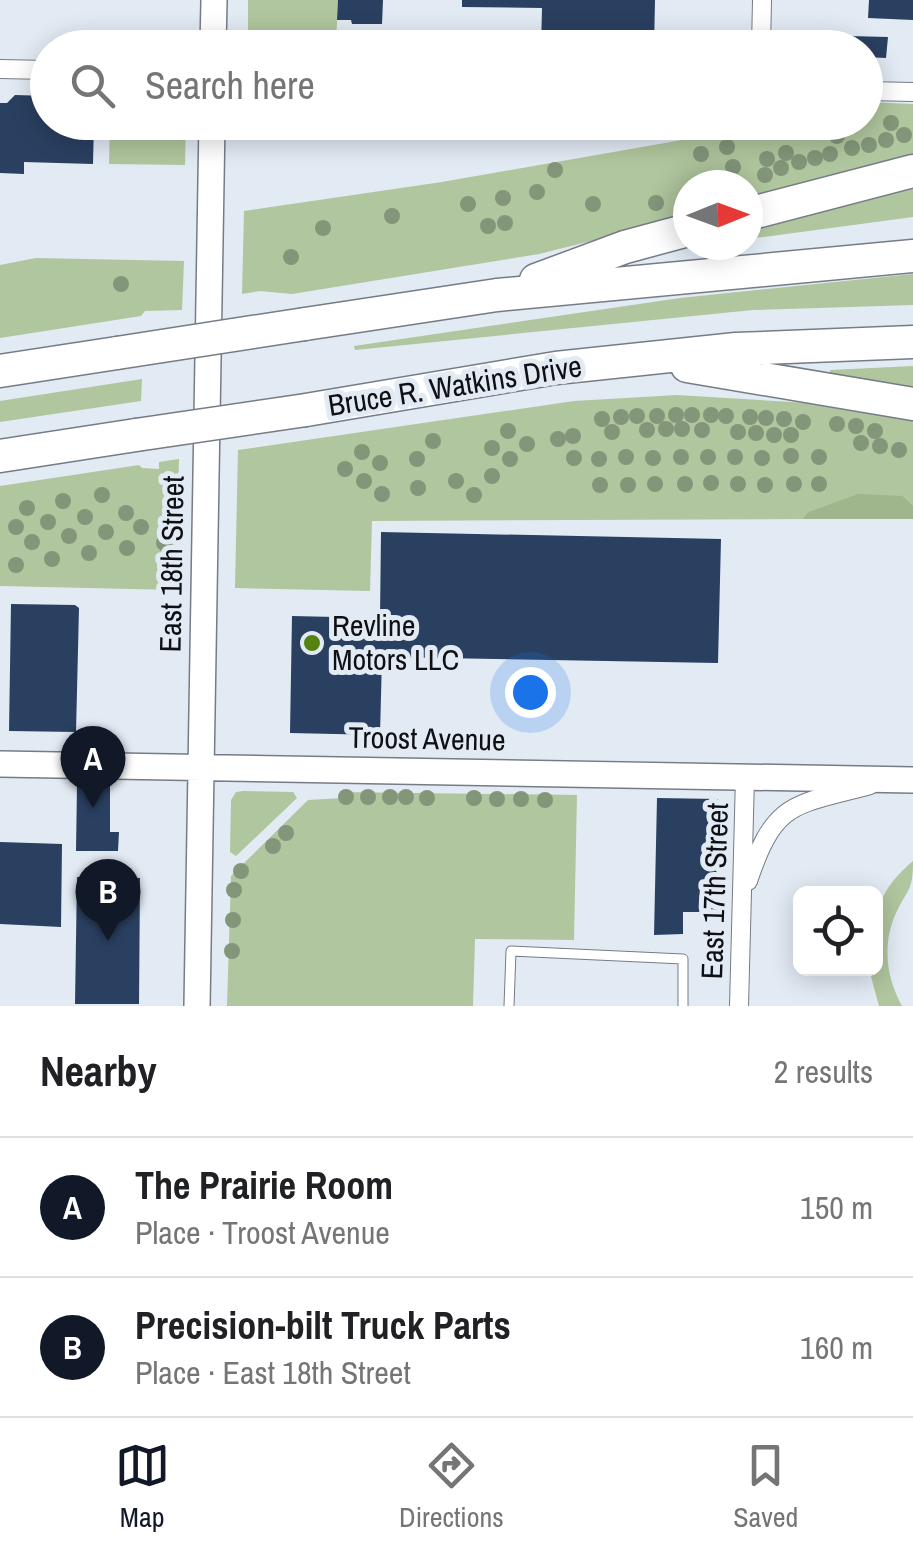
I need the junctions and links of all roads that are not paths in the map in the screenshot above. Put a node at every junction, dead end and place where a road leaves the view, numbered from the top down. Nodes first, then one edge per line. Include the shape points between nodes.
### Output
1 (214, 0) edge
2 (762, 0) edge
3 (213, 30) edge
4 (761, 30) edge
5 (0, 69) edge
6 (30, 70) edge
7 (883, 92) edge
8 (913, 92) edge
9 (212, 140) edge
10 (913, 171) edge
11 (763, 210) edge
12 (673, 234) edge
13 (913, 244) edge
14 (913, 256) edge
15 (852, 262) junction
16 (497, 295) junction
17 (913, 342) edge
18 (638, 359) junction
19 (0, 370) edge
20 (913, 404) edge
21 (0, 456) edge
22 (0, 764) edge
23 (201, 768) junction
24 (745, 777) junction
25 (902, 780) edge
26 (741, 900) junction
27 (197, 1006) edge
28 (509, 1006) edge
29 (682, 1006) edge
30 (739, 1006) edge

1 - 3 main road
2 - 4 street
5 - 6 street
7 - 8 street
9 - 23 main road, East 18th Street
10 - 11 highway
12 - 16 highway
13 - 15 highway
14 - 15 highway
15 - 16 highway
16 - 19 highway, bridge
17 - 18 highway, Bruce R. Watkins Drive
18 - 20 highway
18 - 21 highway, Bruce R. Watkins Drive, bridge
22 - 23 main road, Troost Avenue
23 - 24 main road, Troost Avenue
23 - 27 main road, East 18th Street
24 - 25 main road, Troost Avenue
24 - 26 street, East 17th Street
25 - 26 street via 798,804 771,824
26 - 30 street, East 17th Street
28 - 29 lane via 511,951 683,959

